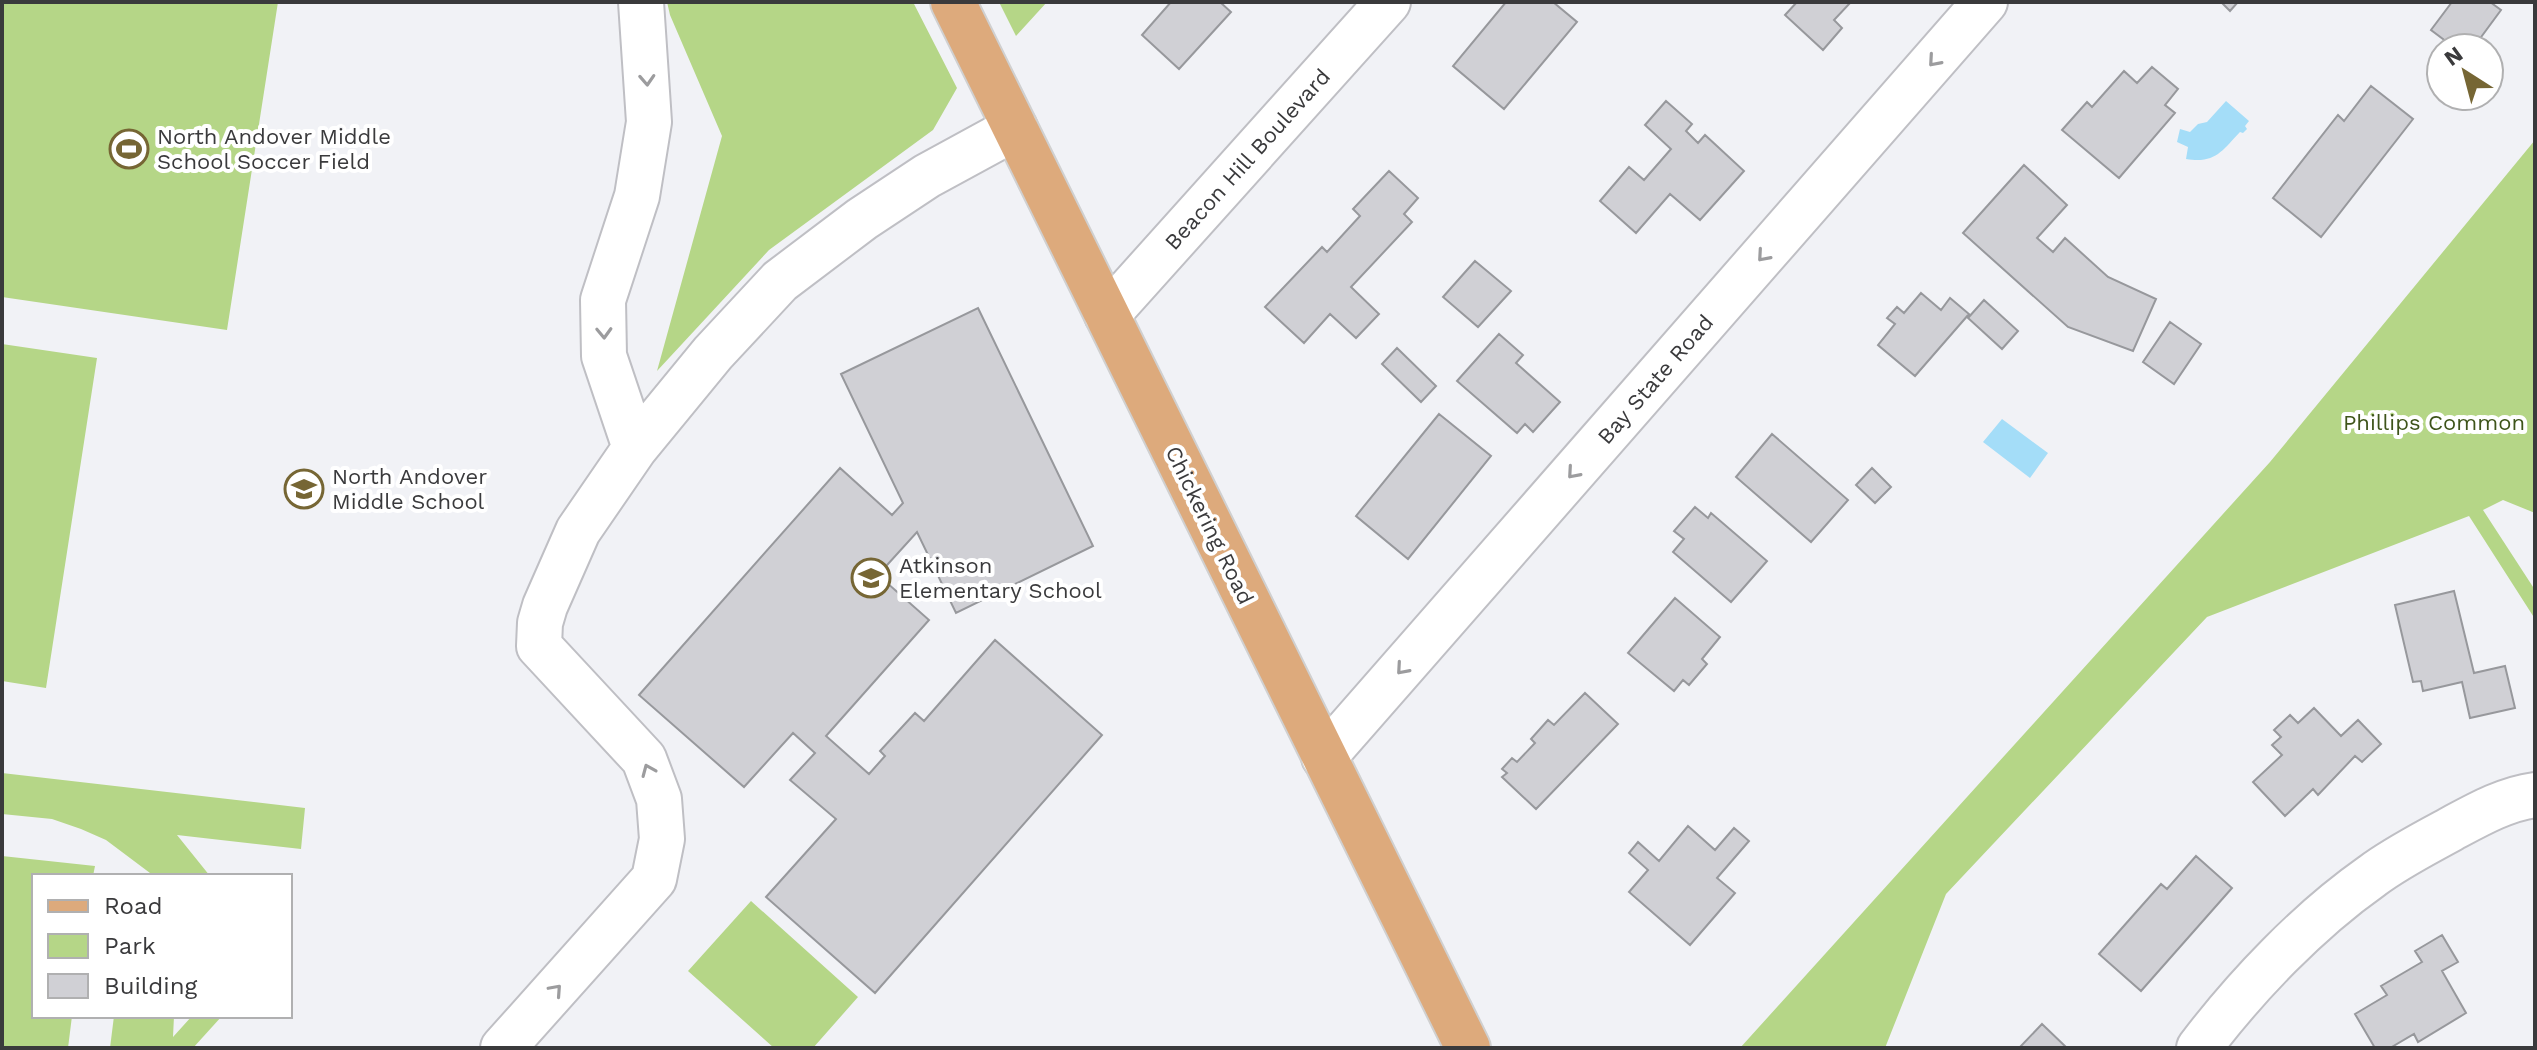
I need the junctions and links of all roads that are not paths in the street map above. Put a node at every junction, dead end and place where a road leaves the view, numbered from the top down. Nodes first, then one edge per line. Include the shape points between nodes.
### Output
1 (641, 2) edge
2 (953, 2) edge
3 (1388, 2) edge
4 (1985, 2) edge
5 (1015, 128) junction
6 (1107, 315) junction
7 (635, 448) junction
8 (1324, 757) junction
9 (2535, 795) edge
10 (503, 1048) edge
11 (1468, 1048) edge
12 (2199, 1048) edge

1 -> 7 street via 649,122 637,196 603,300 604,356
2 - 5 main road, Chickering Road
3 - 6 street, Beacon Hill Boulevard
4 -> 8 street, Bay State Road
5 - 6 main road, Chickering Road
5 - 7 street via 927,176 780,281
6 - 8 main road, Chickering Road
10 -> 7 street via 654,879 662,839 659,799 644,759 539,646 545,606 578,531
8 - 11 main road, Chickering Road
9 - 12 street via 2485,810 2372,875 2269,967

